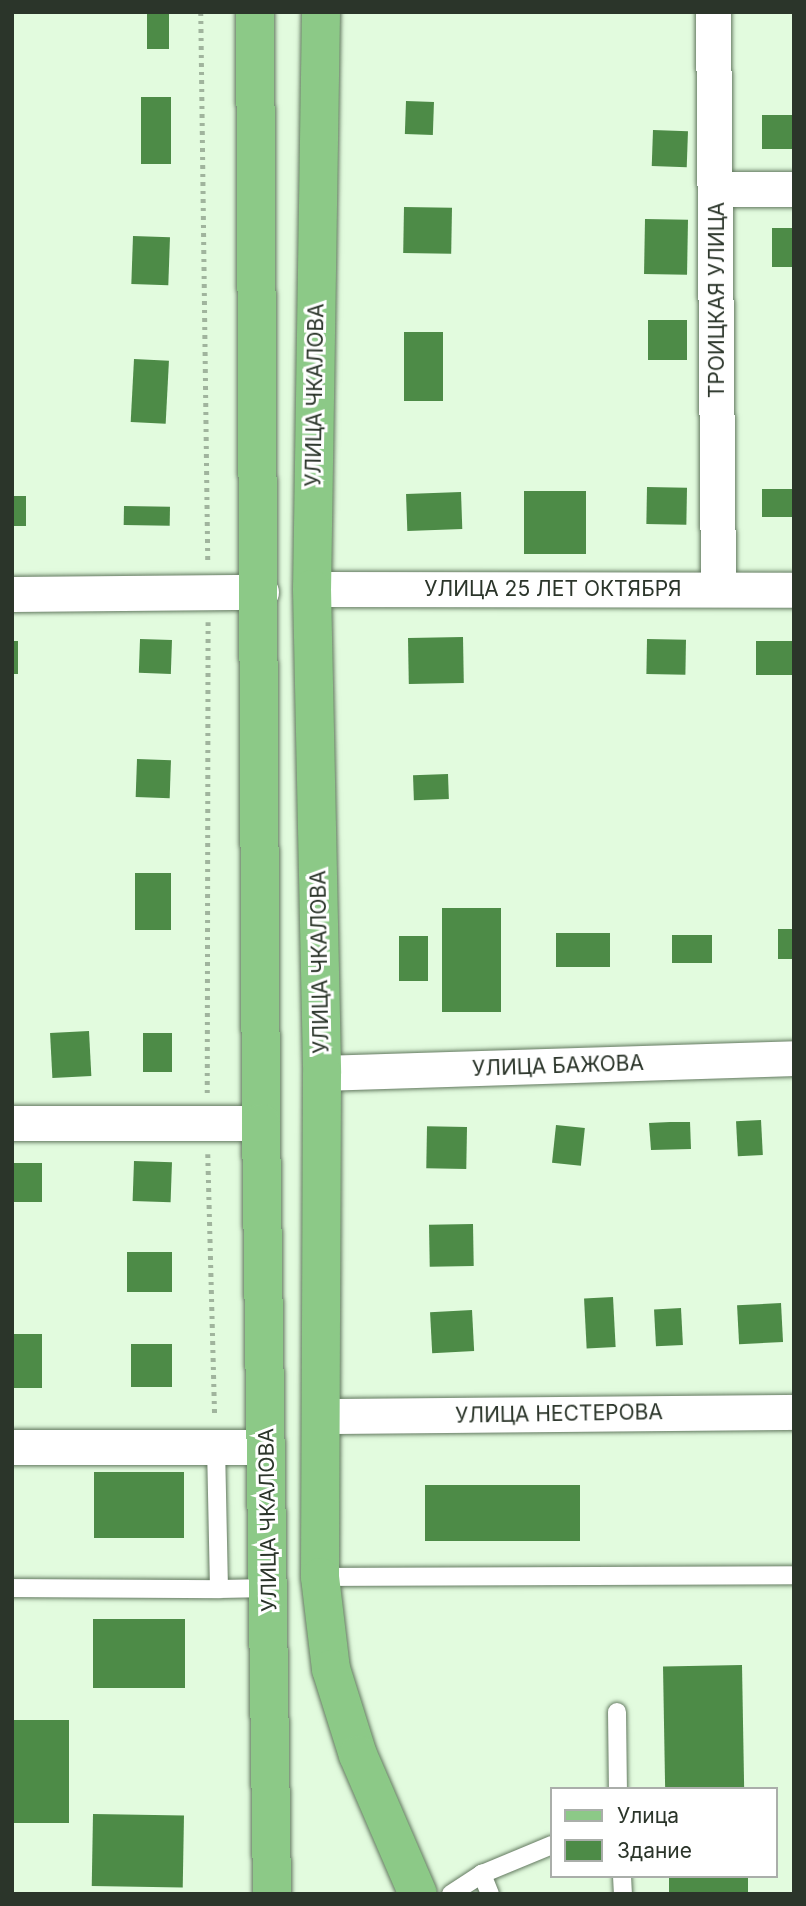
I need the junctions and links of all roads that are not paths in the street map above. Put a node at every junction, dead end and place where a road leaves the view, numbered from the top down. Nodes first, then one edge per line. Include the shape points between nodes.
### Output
1 (255, 12) edge
2 (321, 12) edge
3 (713, 12) edge
4 (717, 189) junction
5 (794, 189) edge
6 (312, 589) junction
7 (718, 589) junction
8 (794, 590) edge
9 (261, 592) junction
10 (12, 594) edge
11 (794, 1058) edge
12 (322, 1073) junction
13 (12, 1123) edge
14 (261, 1123) junction
15 (794, 1412) edge
16 (324, 1416) junction
17 (12, 1447) edge
18 (216, 1447) junction
19 (266, 1447) junction
20 (794, 1576) edge
21 (320, 1577) junction
22 (12, 1588) edge
23 (270, 1588) junction
24 (219, 1589) junction
25 (617, 1712) dead end
26 (618, 1787) edge
27 (550, 1846) edge
28 (482, 1874) junction
29 (272, 1894) edge
30 (418, 1894) edge
31 (451, 1894) edge
32 (490, 1894) edge

1 - 9 main road, УЛИЦА ЧКАЛОВА
2 - 6 main road, УЛИЦА ЧКАЛОВА
3 - 4 street, ТРОИЦКАЯ УЛИЦА
4 - 5 street
4 - 7 street, ТРОИЦКАЯ УЛИЦА
6 - 7 street, УЛИЦА 25 ЛЕТ ОКТЯБРЯ
6 - 12 main road, УЛИЦА ЧКАЛОВА
7 - 8 street, УЛИЦА 25 ЛЕТ ОКТЯБРЯ
9 - 10 street
9 - 14 main road, УЛИЦА ЧКАЛОВА
11 - 12 street, УЛИЦА БАЖОВА
12 - 16 main road, УЛИЦА ЧКАЛОВА via 319,1305
13 - 14 street
14 - 19 main road, УЛИЦА ЧКАЛОВА
15 - 16 street, УЛИЦА НЕСТЕРОВА
16 - 21 main road, УЛИЦА ЧКАЛОВА
17 - 18 street
18 - 19 street
18 - 24 lane
19 - 23 main road, УЛИЦА ЧКАЛОВА
20 - 21 lane
21 - 30 main road, УЛИЦА ЧКАЛОВА via 331,1669 358,1755
22 - 24 lane
23 - 24 lane
23 - 29 main road, УЛИЦА ЧКАЛОВА
25 - 26 lane
27 - 28 lane
28 - 31 lane
28 - 32 lane

